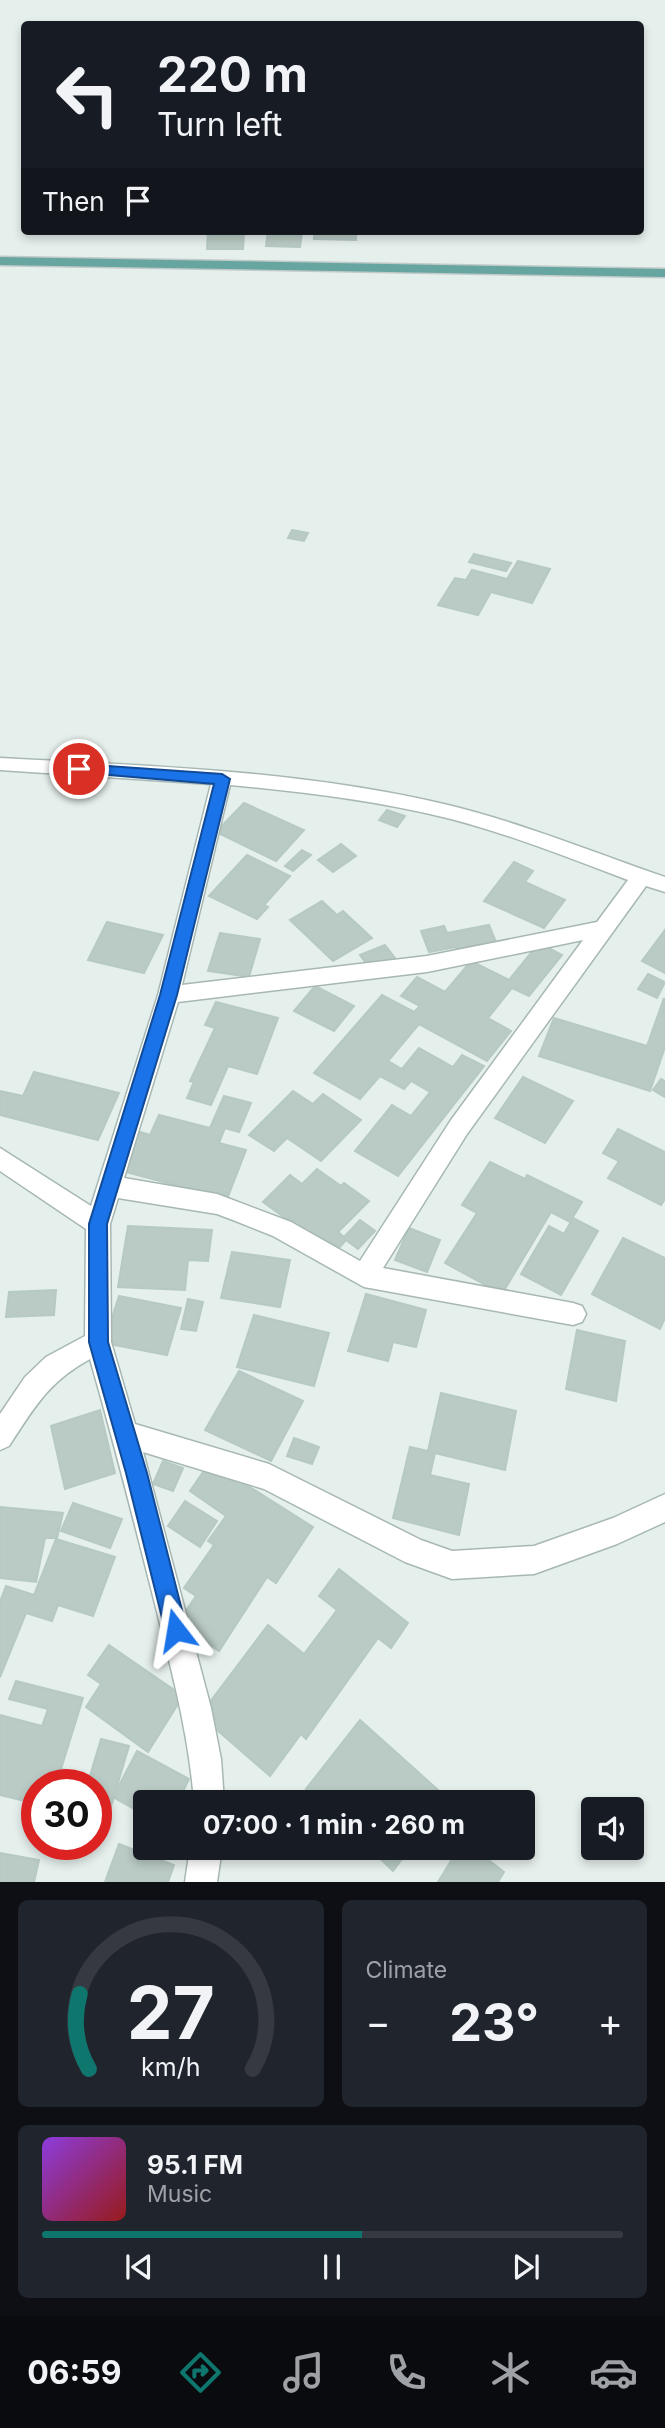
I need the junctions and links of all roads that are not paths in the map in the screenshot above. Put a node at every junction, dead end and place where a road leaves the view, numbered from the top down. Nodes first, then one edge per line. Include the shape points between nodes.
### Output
1 (0, 261) edge
2 (665, 273) edge
3 (0, 764) edge
4 (222, 779) junction
5 (640, 877) junction
6 (665, 886) edge
7 (601, 929) junction
8 (169, 995) junction
9 (0, 1158) edge
10 (110, 1186) junction
11 (98, 1224) junction
12 (364, 1276) junction
13 (573, 1314) dead end
14 (99, 1342) junction
15 (125, 1434) junction
16 (0, 1437) edge
17 (665, 1508) edge
18 (208, 1790) edge
19 (204, 1860) edge
20 (201, 1882) edge

1 - 2 main road
3 - 4 street
4 - 5 street via 419,805 509,828
4 - 8 street
5 - 6 street
5 - 7 street
7 - 8 street via 427,964
7 - 12 street via 459,1127
8 - 10 street
9 - 11 street
10 - 11 street
10 - 12 street via 217,1204 282,1229
11 - 14 street
12 - 13 street
14 - 15 street
14 - 16 street via 55,1365 34,1386
15 - 17 street via 269,1477 415,1552 452,1565 534,1560
15 - 18 street via 196,1708
19 - 20 street

